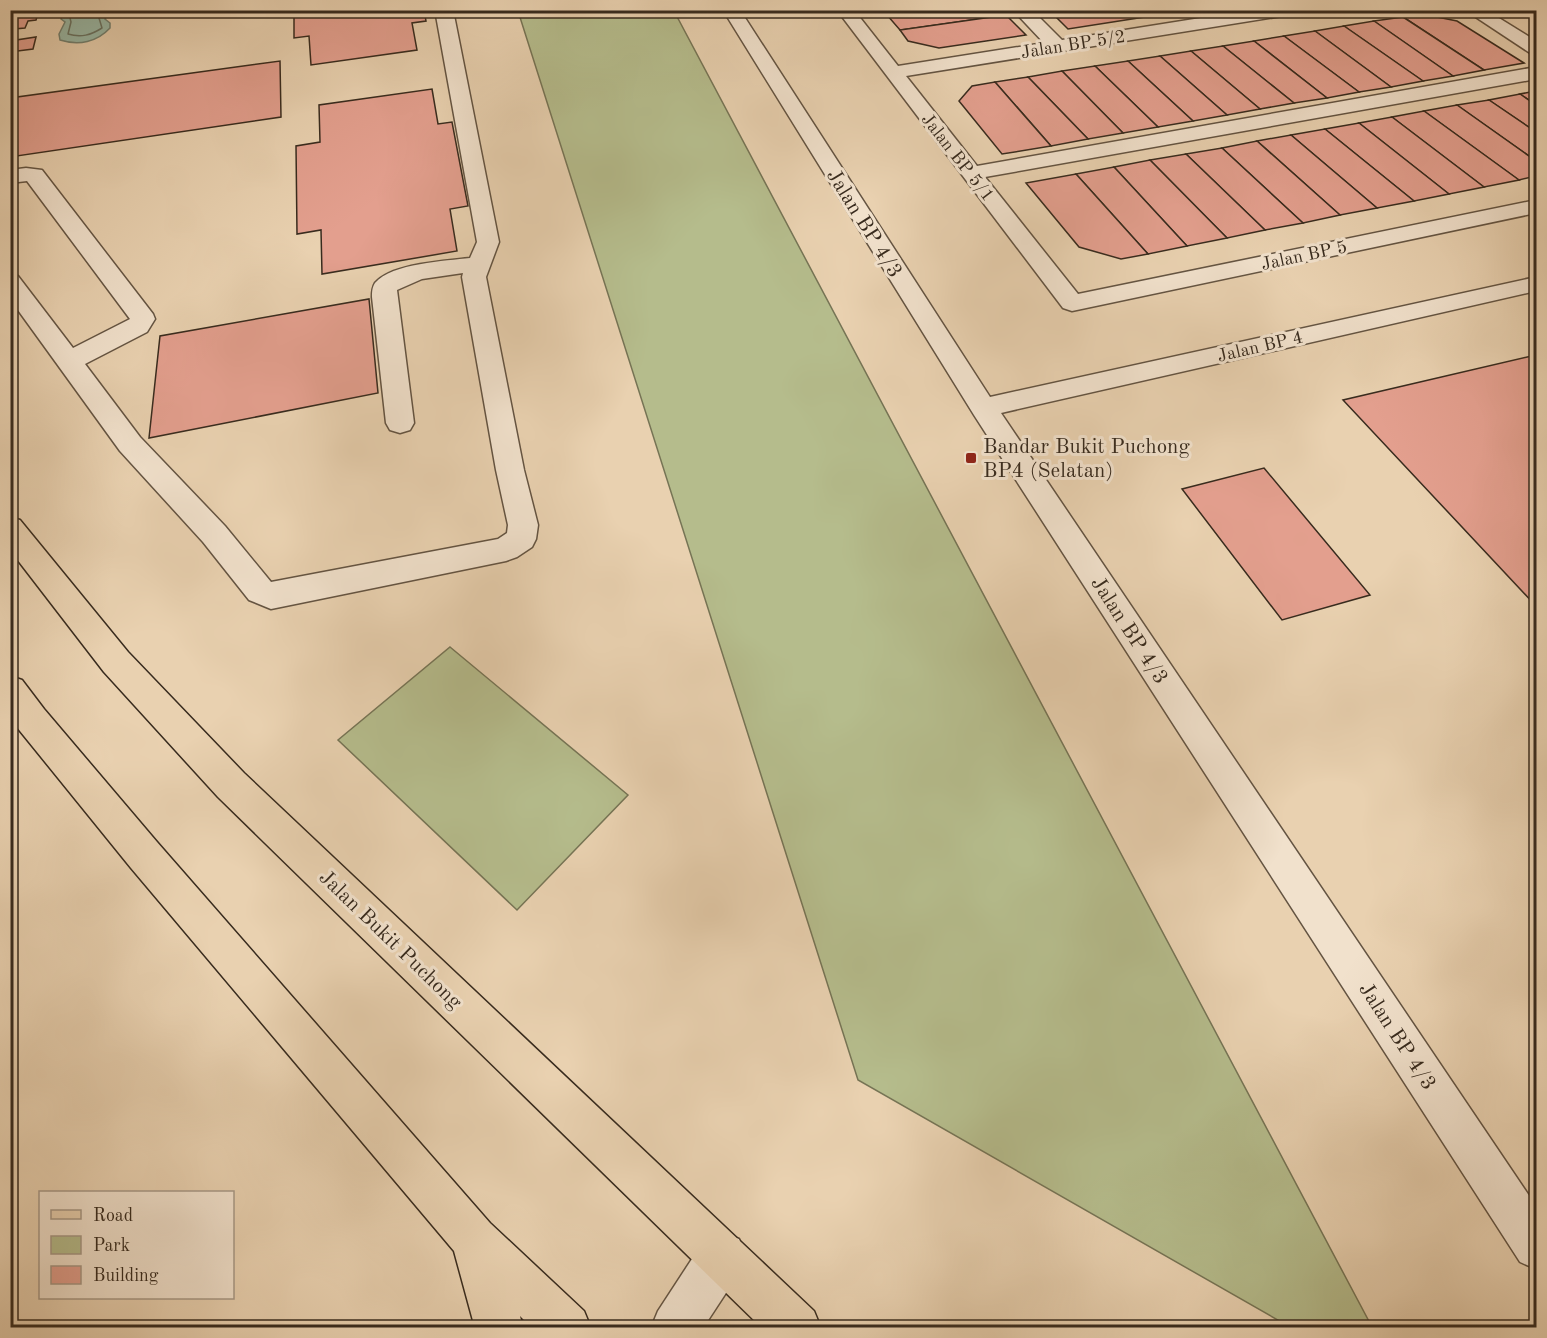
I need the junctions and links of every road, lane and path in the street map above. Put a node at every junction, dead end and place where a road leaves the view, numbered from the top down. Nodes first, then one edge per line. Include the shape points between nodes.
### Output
1 (444, 10) edge
2 (731, 10) edge
3 (845, 10) edge
4 (1021, 10) edge
5 (1288, 10) edge
6 (1473, 10) edge
7 (1212, 16) edge
8 (1058, 46) junction
9 (1536, 49) edge
10 (892, 72) junction
11 (1536, 73) edge
12 (971, 173) junction
13 (10, 177) edge
14 (1536, 207) edge
15 (477, 264) junction
16 (10, 281) edge
17 (1536, 284) edge
18 (1072, 303) joint
19 (69, 361) junction
20 (983, 408) junction
21 (400, 423) dead end
22 (10, 528) edge
23 (10, 690) edge
24 (474, 1239) junction
25 (1536, 1246) edge
26 (722, 1256) junction
27 (778, 1321) edge
28 (499, 1328) edge
29 (567, 1328) edge
30 (675, 1328) edge

1 - 15 street via 488,242
2 - 20 street, Jalan BP 4/3
3 - 10 street, Jalan BP 5/1
4 - 8 street
5 - 7 street, Jalan BP 5/2
6 - 9 street
7 - 8 street, Jalan BP 5/2
8 - 10 street, Jalan BP 5/2
10 - 12 street, Jalan BP 5/1
11 - 12 street
12 - 18 street, Jalan BP 5/1
13 - 19 street via 34,175 143,319 138,326
14 - 18 street, Jalan BP 5
15 - 19 street via 474,277 523,525 521,539 506,549 271,596 260,591 214,534 130,444
15 - 21 street via 396,278 385,287
16 - 19 street
17 - 20 street, Jalan BP 4
20 - 25 street, Jalan BP 4/3
22 - 26 main road, Jalan Bukit Puchong via 116,663 231,784
23 - 24 main road via 144,855
24 - 28 main road
24 - 29 main road
26 - 27 main road, Jalan Bukit Puchong
26 - 30 street

